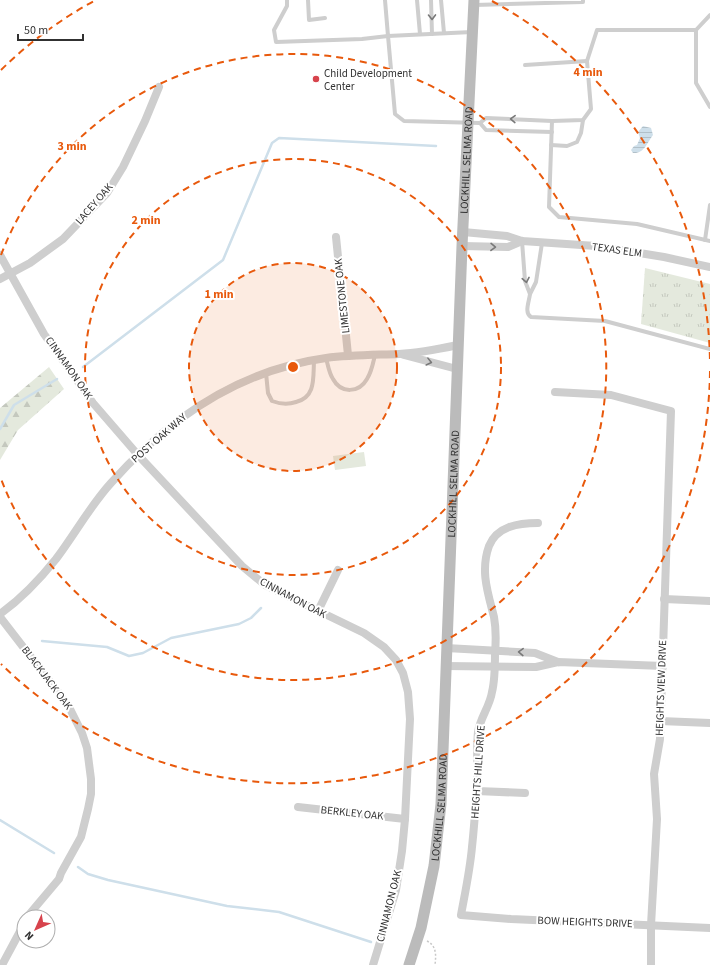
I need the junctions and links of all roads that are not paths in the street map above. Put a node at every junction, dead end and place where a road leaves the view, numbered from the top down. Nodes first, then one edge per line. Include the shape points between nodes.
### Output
1 (287, 0) edge
2 (308, 0) edge
3 (385, 0) edge
4 (417, 0) edge
5 (431, 0) edge
6 (441, 0) edge
7 (583, 0) edge
8 (540, 1) edge
9 (474, 2) edge
10 (521, 2) edge
11 (710, 16) edge
12 (325, 18) dead end
13 (696, 30) junction
14 (472, 32) junction
15 (444, 33) junction
16 (420, 34) junction
17 (432, 34) junction
18 (388, 36) junction
19 (587, 61) junction
20 (525, 65) dead end
21 (159, 88) dead end
22 (710, 107) edge
23 (583, 120) junction
24 (552, 121) junction
25 (468, 123) junction
26 (480, 123) junction
27 (552, 132) junction
28 (551, 145) junction
29 (710, 205) edge
30 (463, 232) junction
31 (336, 237) dead end
32 (705, 240) junction
33 (522, 241) junction
34 (710, 241) edge
35 (542, 243) junction
36 (462, 246) junction
37 (0, 255) edge
38 (710, 267) edge
39 (10, 274) junction
40 (0, 279) edge
41 (530, 294) junction
42 (458, 345) junction
43 (710, 349) edge
44 (400, 354) junction
45 (348, 355) junction
46 (375, 355) junction
47 (325, 358) junction
48 (314, 360) junction
49 (457, 369) junction
50 (266, 373) junction
51 (555, 392) dead end
52 (138, 455) junction
53 (538, 523) dead end
54 (338, 570) dead end
55 (664, 599) junction
56 (710, 601) edge
57 (318, 611) junction
58 (0, 615) edge
59 (446, 648) junction
60 (495, 651) junction
61 (558, 662) junction
62 (445, 666) junction
63 (663, 666) junction
64 (494, 667) junction
65 (660, 721) junction
66 (710, 723) edge
67 (477, 791) junction
68 (525, 793) dead end
69 (298, 807) dead end
70 (405, 819) junction
71 (34, 909) edge
72 (461, 915) joint
73 (651, 925) junction
74 (710, 928) edge
75 (16, 939) edge
76 (2, 965) edge
77 (373, 965) edge
78 (409, 965) edge
79 (651, 965) edge

1 - 18 lane via 287,6 274,30 276,42
2 - 12 lane via 309,20
3 - 18 lane
4 - 16 lane
5 -> 17 lane
6 - 15 lane
7 - 8 lane
8 - 10 lane
9 - 10 lane
9 - 14 main road, LOCKHILL SELMA ROAD
11 - 13 lane
13 - 19 lane via 597,30
13 - 22 lane via 696,83
14 - 15 lane
14 - 25 main road, LOCKHILL SELMA ROAD
15 - 17 lane
16 - 17 lane
16 - 18 lane
18 - 25 lane via 395,114 404,122
19 - 20 lane
19 - 23 lane via 591,109
21 - 39 street, LACEY OAK via 123,168 107,193 63,239
23 - 24 lane
23 - 28 lane via 577,142 567,146
24 -> 26 lane via 486,118
24 - 27 lane
25 - 26 lane
25 - 30 main road, LOCKHILL SELMA ROAD
26 - 27 lane via 486,130
27 - 28 lane
28 - 32 lane via 549,208 559,217 637,224
29 - 32 lane
30 - 33 street, TEXAS ELM via 508,236
30 - 36 main road, LOCKHILL SELMA ROAD
31 - 45 street, LIMESTONE OAK
32 - 34 lane
33 - 35 street, TEXAS ELM
36 -> 33 street, TEXAS ELM via 508,247
33 -> 41 lane via 525,281
35 - 38 street, TEXAS ELM via 596,246 664,256
35 - 41 lane via 536,282
36 - 42 main road, LOCKHILL SELMA ROAD
37 - 39 street, CINNAMON OAK
39 - 40 street, LACEY OAK
39 - 52 street, CINNAMON OAK via 44,334 93,403
41 - 43 lane via 527,312 531,317 605,321
42 - 44 street, POST OAK WAY
42 - 49 main road, LOCKHILL SELMA ROAD
44 - 46 street, POST OAK WAY
44 -> 49 street, POST OAK WAY
45 - 46 street, POST OAK WAY
45 - 47 street, POST OAK WAY
46 - 47 lane via 366,380 358,389 348,391 338,387
47 - 48 street, POST OAK WAY
48 - 50 street, POST OAK WAY
48 - 50 lane via 309,394 304,400 290,404 272,401 268,393
49 - 59 main road, LOCKHILL SELMA ROAD
50 - 52 street, POST OAK WAY via 228,389 198,406 171,425
51 - 55 street, HEIGHTS VIEW DRIVE via 611,394 671,410
52 - 57 street, CINNAMON OAK via 242,566 265,585
52 - 58 street, POST OAK WAY via 100,495 55,559 32,586
53 - 60 street, HEIGHTS HILL DRIVE via 521,523 507,527 490,545 484,574 494,618
54 - 57 street
55 - 56 street
55 - 63 street, HEIGHTS VIEW DRIVE
57 - 70 street, CINNAMON OAK via 364,633 384,647 404,674 410,719
58 - 71 street, BLACKJACK OAK via 68,705 82,733 90,763 91,794 81,837 59,879
59 - 60 street
59 - 62 main road, LOCKHILL SELMA ROAD
61 -> 60 street via 535,652
60 - 64 street, HEIGHTS HILL DRIVE
61 - 63 street
61 - 64 street via 536,667
62 - 64 street
62 - 78 main road, LOCKHILL SELMA ROAD via 441,804 434,866 421,928
63 - 65 street, HEIGHTS VIEW DRIVE
64 - 67 street, HEIGHTS HILL DRIVE via 492,693 478,731
65 - 66 street
65 - 73 street, HEIGHTS VIEW DRIVE via 660,739 654,774 657,819
67 - 68 street
67 - 72 street, HEIGHTS HILL DRIVE via 472,848
69 - 70 street, BERKLEY OAK
70 - 77 street, CINNAMON OAK via 396,890
72 - 73 street, BOW HEIGHTS DRIVE
73 - 74 street, BOW HEIGHTS DRIVE
73 - 79 street, HEIGHTS VIEW DRIVE
75 - 76 street

